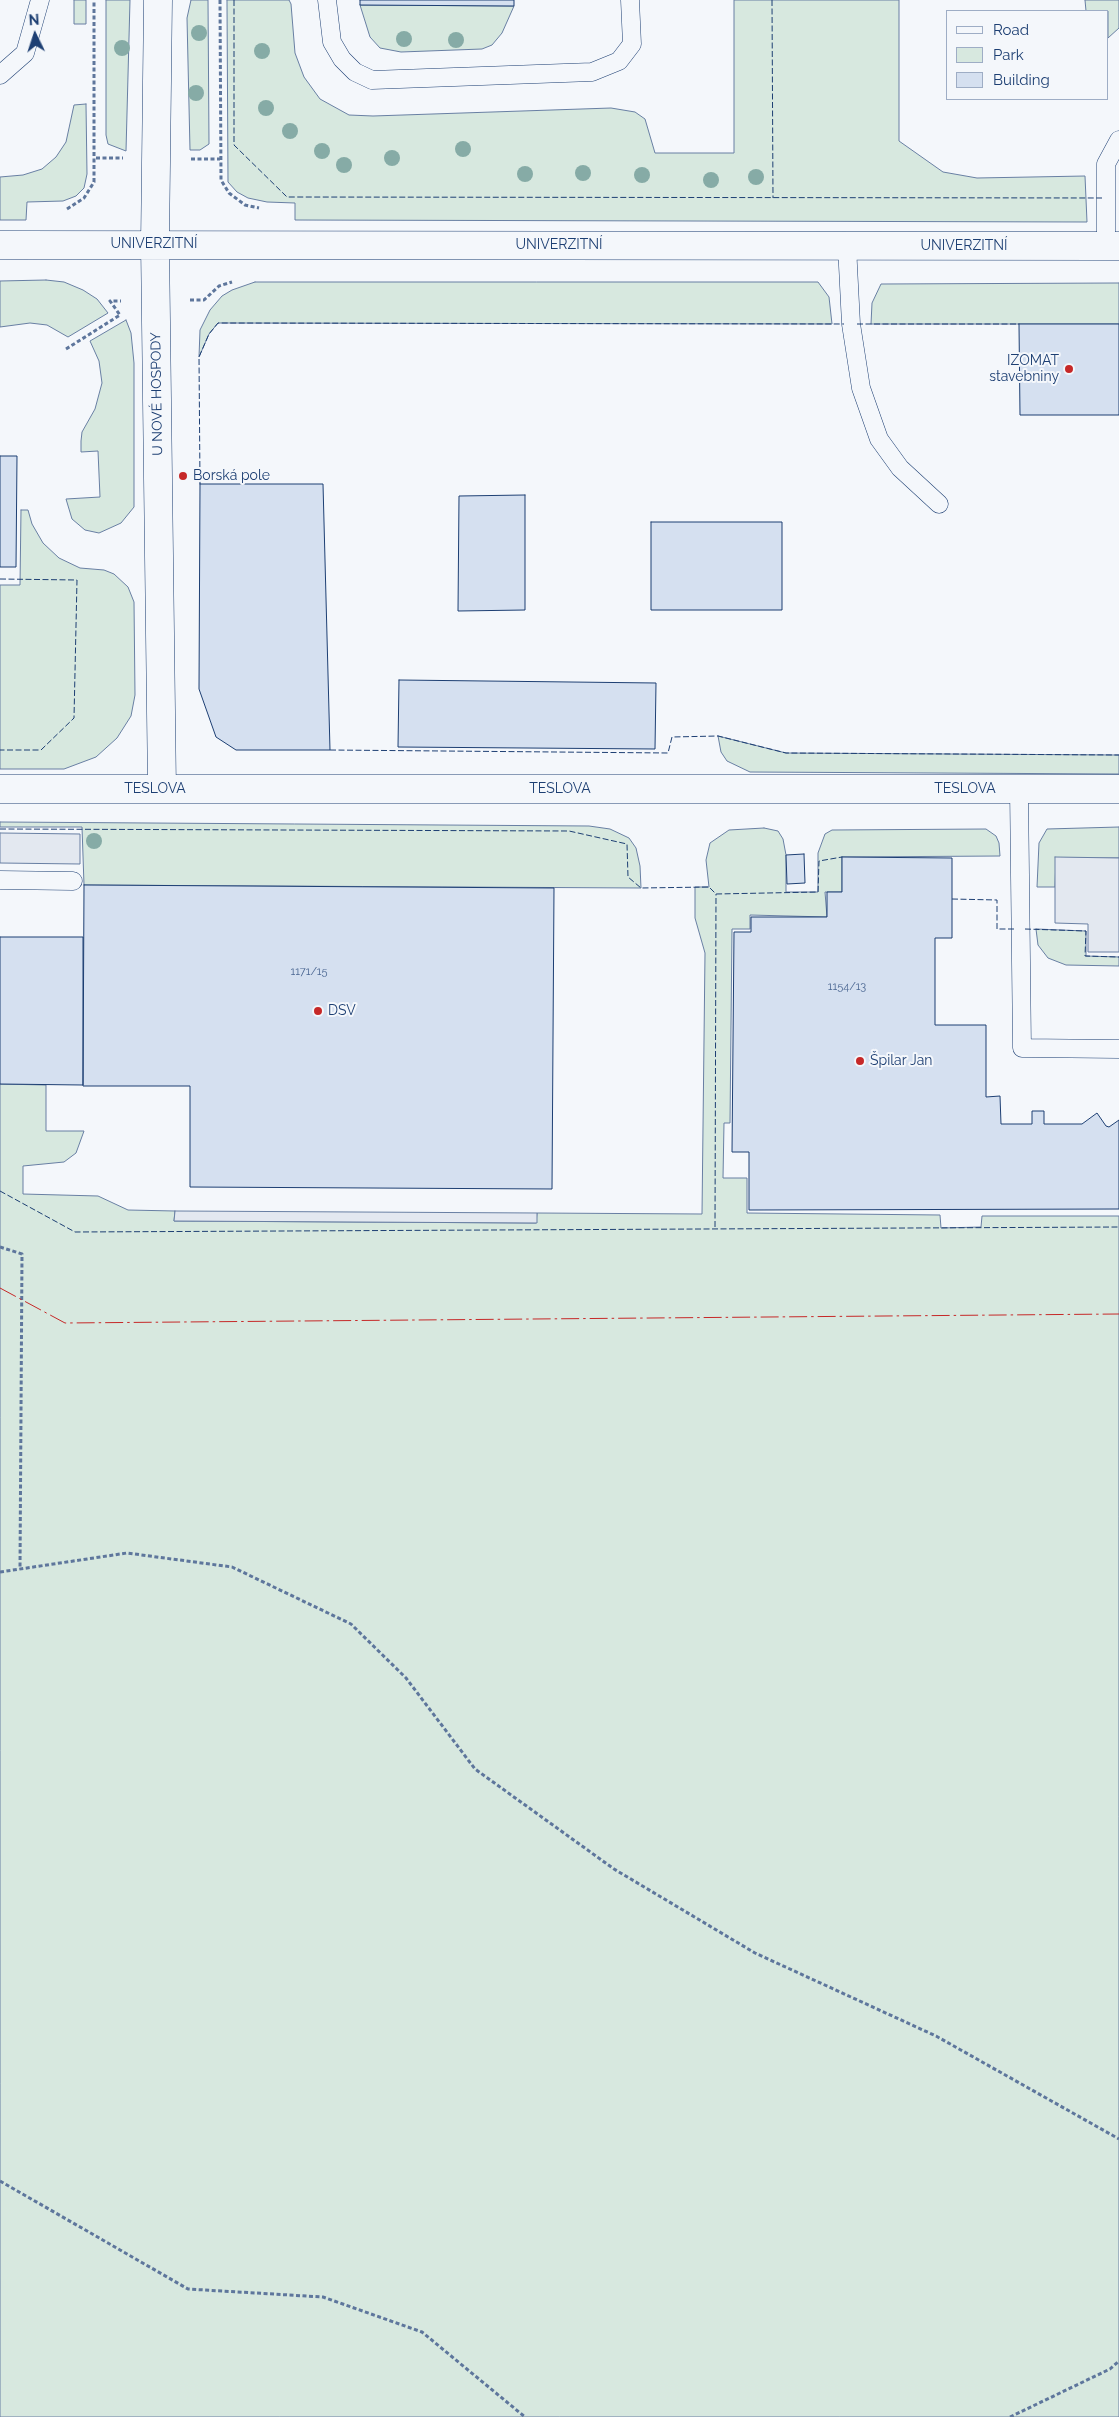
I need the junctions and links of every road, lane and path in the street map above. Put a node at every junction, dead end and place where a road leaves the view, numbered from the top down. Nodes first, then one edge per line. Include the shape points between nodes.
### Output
1 (40, 0) edge
2 (94, 0) edge
3 (158, 0) edge
4 (220, 0) edge
5 (328, 0) edge
6 (630, 0) edge
7 (0, 75) edge
8 (1119, 140) edge
9 (220, 159) dead end
10 (59, 210) dead end
11 (155, 244) junction
12 (0, 245) edge
13 (847, 246) junction
14 (1112, 246) edge
15 (156, 301) junction
16 (66, 349) dead end
17 (939, 504) dead end
18 (0, 789) edge
19 (162, 789) junction
20 (1019, 789) junction
21 (1119, 789) edge
22 (0, 880) edge
23 (73, 881) dead end
24 (1119, 1049) edge
25 (0, 1247) edge
26 (20, 1569) junction
27 (0, 1572) edge
28 (1119, 2139) edge
29 (0, 2182) edge
30 (1119, 2361) edge
31 (525, 2417) edge
32 (1010, 2417) edge

1 - 7 lane via 25,54
2 - 10 path via 94,182 84,198 68,209
3 - 11 street, U NOVÉ HOSPODY
4 - 9 path
5 - 6 lane via 332,42 355,72 372,80 592,72 618,61 632,44
8 - 14 lane via 1106,164
11 - 12 street, UNIVERZITNÍ
11 - 13 street, UNIVERZITNÍ
11 - 15 street, U NOVÉ HOSPODY
13 - 14 street, UNIVERZITNÍ
13 - 17 lane via 850,324 861,388 879,439 900,468
15 - 16 path via 110,301 120,315
15 - 19 street, U NOVÉ HOSPODY
18 - 19 street, TESLOVA
19 - 20 street, TESLOVA
20 - 21 street, TESLOVA
20 - 24 lane via 1022,1048
22 - 23 lane
25 - 26 path via 22,1254
26 - 27 path
26 - 28 path via 127,1553 232,1568 351,1624 406,1678 475,1770 614,1869 755,1953 936,2036
29 - 31 path via 188,2289 324,2297 422,2332
30 - 32 path via 1110,2370

